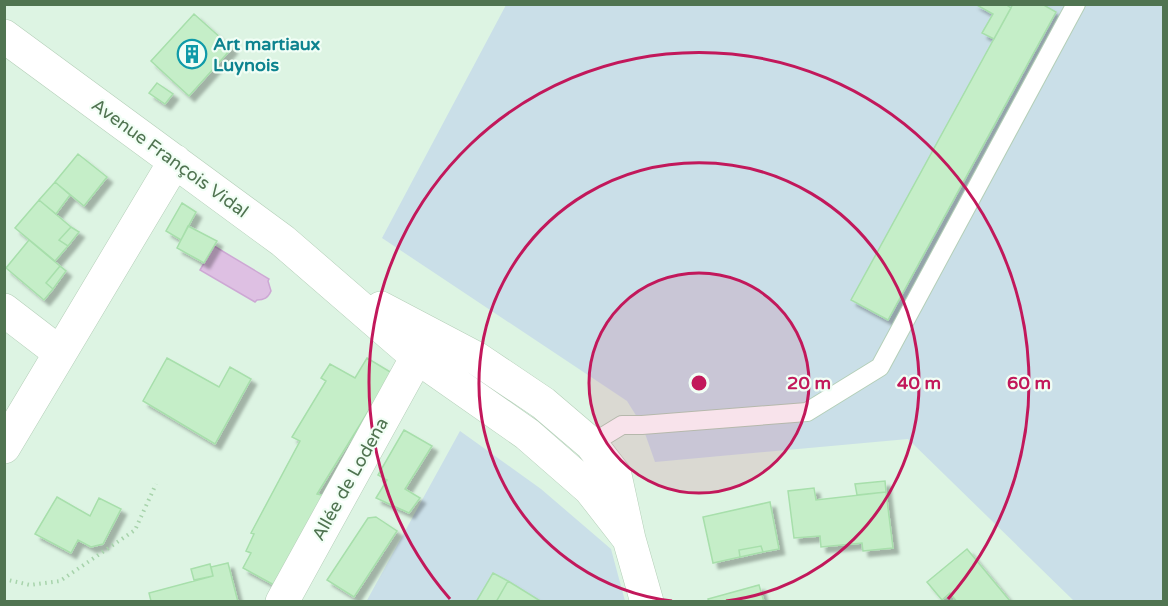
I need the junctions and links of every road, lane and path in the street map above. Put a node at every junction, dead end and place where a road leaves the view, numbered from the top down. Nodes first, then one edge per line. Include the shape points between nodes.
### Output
1 (1076, 4) edge
2 (4, 36) edge
3 (175, 161) junction
4 (333, 282) junction
5 (4, 310) edge
6 (60, 353) junction
7 (417, 357) junction
8 (591, 444) junction
9 (4, 447) edge
10 (156, 484) dead end
11 (629, 539) junction
12 (4, 579) edge
13 (282, 602) edge
14 (647, 602) edge

1 - 8 lane via 880,368 807,412 622,425
2 - 3 street, Avenue François Vidal
3 - 4 street, Avenue François Vidal
3 - 6 street
4 - 7 street, Avenue François Vidal
4 - 8 street, Avenue François Vidal via 477,358 543,403
5 - 6 street
6 - 9 street
7 - 11 street, Avenue François Vidal via 526,434 590,489
7 - 13 street, Allée de Lodena
8 - 11 street, Avenue François Vidal via 615,474
10 - 12 path via 135,530 60,581 30,585
11 - 14 street, Avenue François Vidal

